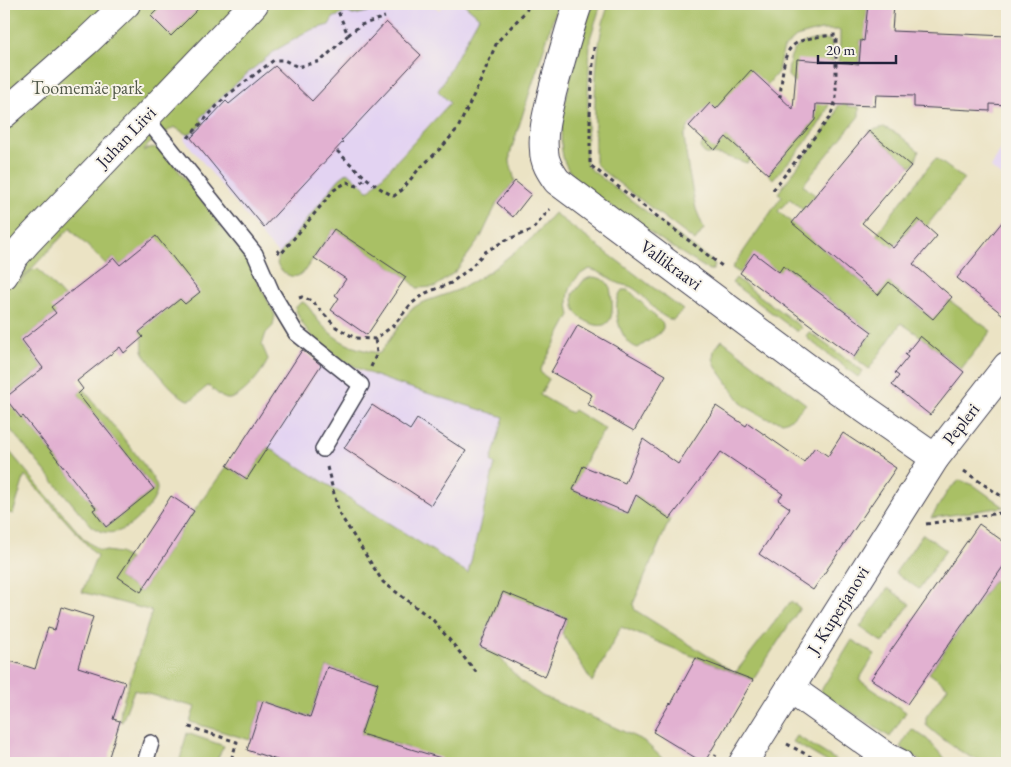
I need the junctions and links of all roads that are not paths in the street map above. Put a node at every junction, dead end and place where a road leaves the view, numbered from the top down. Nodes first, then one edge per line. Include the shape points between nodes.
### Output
1 (126, 4) edge
2 (254, 4) edge
3 (578, 4) edge
4 (4, 114) edge
5 (145, 117) junction
6 (4, 275) edge
7 (1007, 366) edge
8 (323, 449) road end
9 (935, 458) junction
10 (790, 688) junction
11 (151, 743) dead end
12 (145, 763) edge
13 (743, 763) edge
14 (899, 763) edge

1 - 4 street
2 - 5 street, Juhan Liivi
3 - 9 street, Vallikraavi via 559,67 544,135 546,163 557,181 832,386
5 - 6 street, Juhan Liivi via 27,242
5 - 8 lane via 255,254 272,293 296,333 361,386
7 - 9 street, Pepleri
9 - 10 street, J. Kuperjanovi
10 - 13 street, J. Kuperjanovi
10 - 14 street
11 - 12 lane

